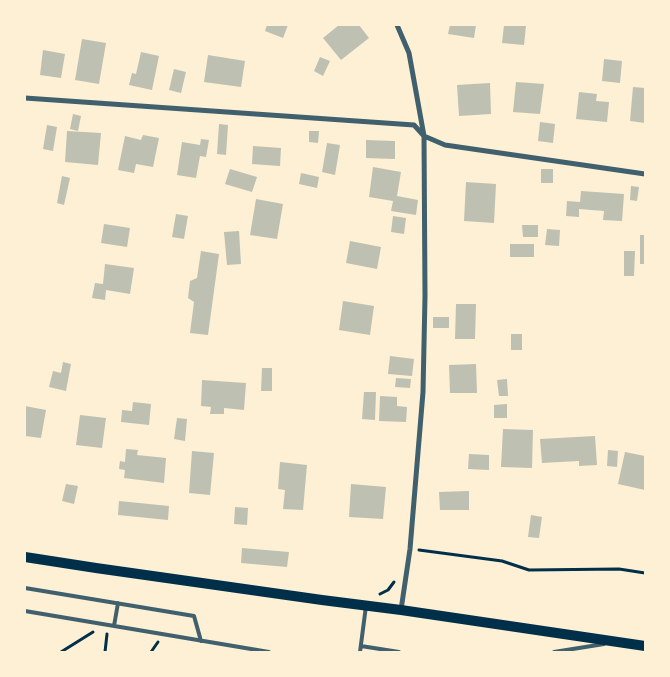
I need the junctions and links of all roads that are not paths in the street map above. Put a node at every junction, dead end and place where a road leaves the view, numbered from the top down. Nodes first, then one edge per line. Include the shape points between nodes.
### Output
1 (398, 25) edge
2 (25, 98) edge
3 (424, 136) junction
4 (645, 174) edge
5 (25, 557) edge
6 (25, 588) edge
7 (118, 603) junction
8 (366, 606) junction
9 (401, 610) junction
10 (25, 611) edge
11 (114, 626) junction
12 (201, 641) junction
13 (616, 642) junction
14 (361, 646) junction
15 (645, 646) edge
16 (268, 652) edge
17 (360, 652) edge
18 (399, 652) edge
19 (554, 652) edge

1 - 3 street via 409,53
2 - 3 street via 414,125
3 - 4 street via 445,145
3 - 9 street via 423,392 410,549
5 - 8 main road
6 - 7 lane
7 - 11 lane
7 - 12 lane via 194,616
8 - 9 main road
8 - 14 lane
9 - 13 main road
10 - 11 lane
11 - 12 lane
12 - 16 lane
13 - 15 main road
13 - 19 lane
14 - 17 lane
14 - 18 lane

